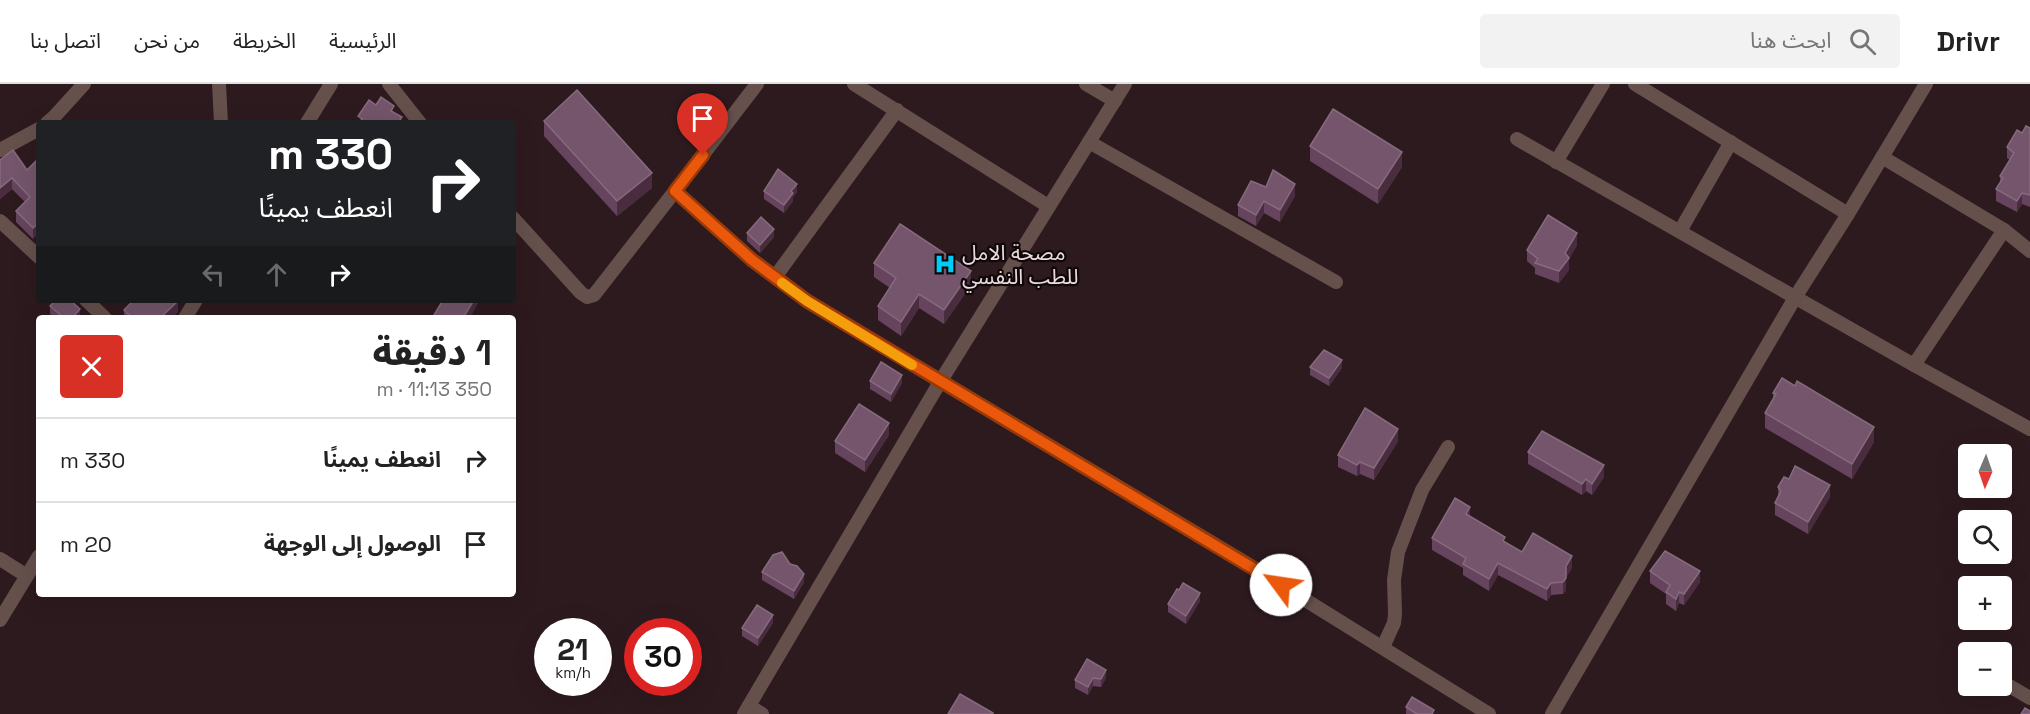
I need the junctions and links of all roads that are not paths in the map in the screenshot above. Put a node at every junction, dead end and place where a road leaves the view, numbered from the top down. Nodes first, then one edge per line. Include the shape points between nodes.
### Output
1 (84, 84) edge
2 (219, 84) edge
3 (331, 84) edge
4 (389, 84) edge
5 (757, 84) edge
6 (854, 84) edge
7 (1086, 84) edge
8 (1125, 84) edge
9 (1603, 84) edge
10 (1635, 84) edge
11 (1926, 84) edge
12 (1115, 101) junction
13 (897, 110) junction
14 (50, 120) edge
15 (220, 120) edge
16 (309, 120) edge
17 (418, 120) edge
18 (36, 131) edge
19 (1517, 139) dead end
20 (1089, 142) junction
21 (1731, 142) junction
22 (0, 150) edge
23 (1882, 157) junction
24 (1556, 162) junction
25 (675, 191) junction
26 (1048, 206) junction
27 (1848, 214) junction
28 (0, 221) edge
29 (516, 221) edge
30 (2004, 230) junction
31 (1680, 231) junction
32 (2030, 251) edge
33 (36, 254) edge
34 (775, 278) junction
35 (1336, 282) dead end
36 (1796, 296) junction
37 (89, 303) edge
38 (102, 315) edge
39 (1914, 365) junction
40 (940, 382) junction
41 (2029, 424) edge
42 (1448, 447) dead end
43 (0, 559) edge
44 (36, 561) edge
45 (27, 576) junction
46 (0, 620) edge
47 (1383, 647) junction
48 (2012, 687) edge
49 (2030, 698) edge
50 (747, 710) edge
51 (762, 714) edge
52 (1489, 714) edge
53 (1552, 714) edge

1 - 14 street
2 - 15 street
3 - 16 street
4 - 17 street
5 - 25 street
6 - 13 street
7 - 12 street
8 - 12 street
9 - 24 street
10 - 21 street
11 - 23 street
12 - 20 street
13 - 26 street
13 - 34 street
18 - 22 street
19 - 24 street
20 - 26 street
20 - 35 street
21 - 27 street
21 - 31 street
23 - 27 street
23 - 30 street
24 - 31 street
25 - 29 street via 594,295 587,297
25 - 34 street
26 - 40 street
27 - 36 street
28 - 33 street
30 - 32 street
30 - 39 street
31 - 36 street
34 - 40 street
36 - 39 street
36 - 53 street
37 - 38 street
39 - 41 street
40 - 47 street
40 - 50 street
42 - 47 street via 1422,490 1400,544 1394,580 1394,623
43 - 45 street
44 - 45 street
45 - 46 street
47 - 52 street
48 - 49 street
50 - 51 street

